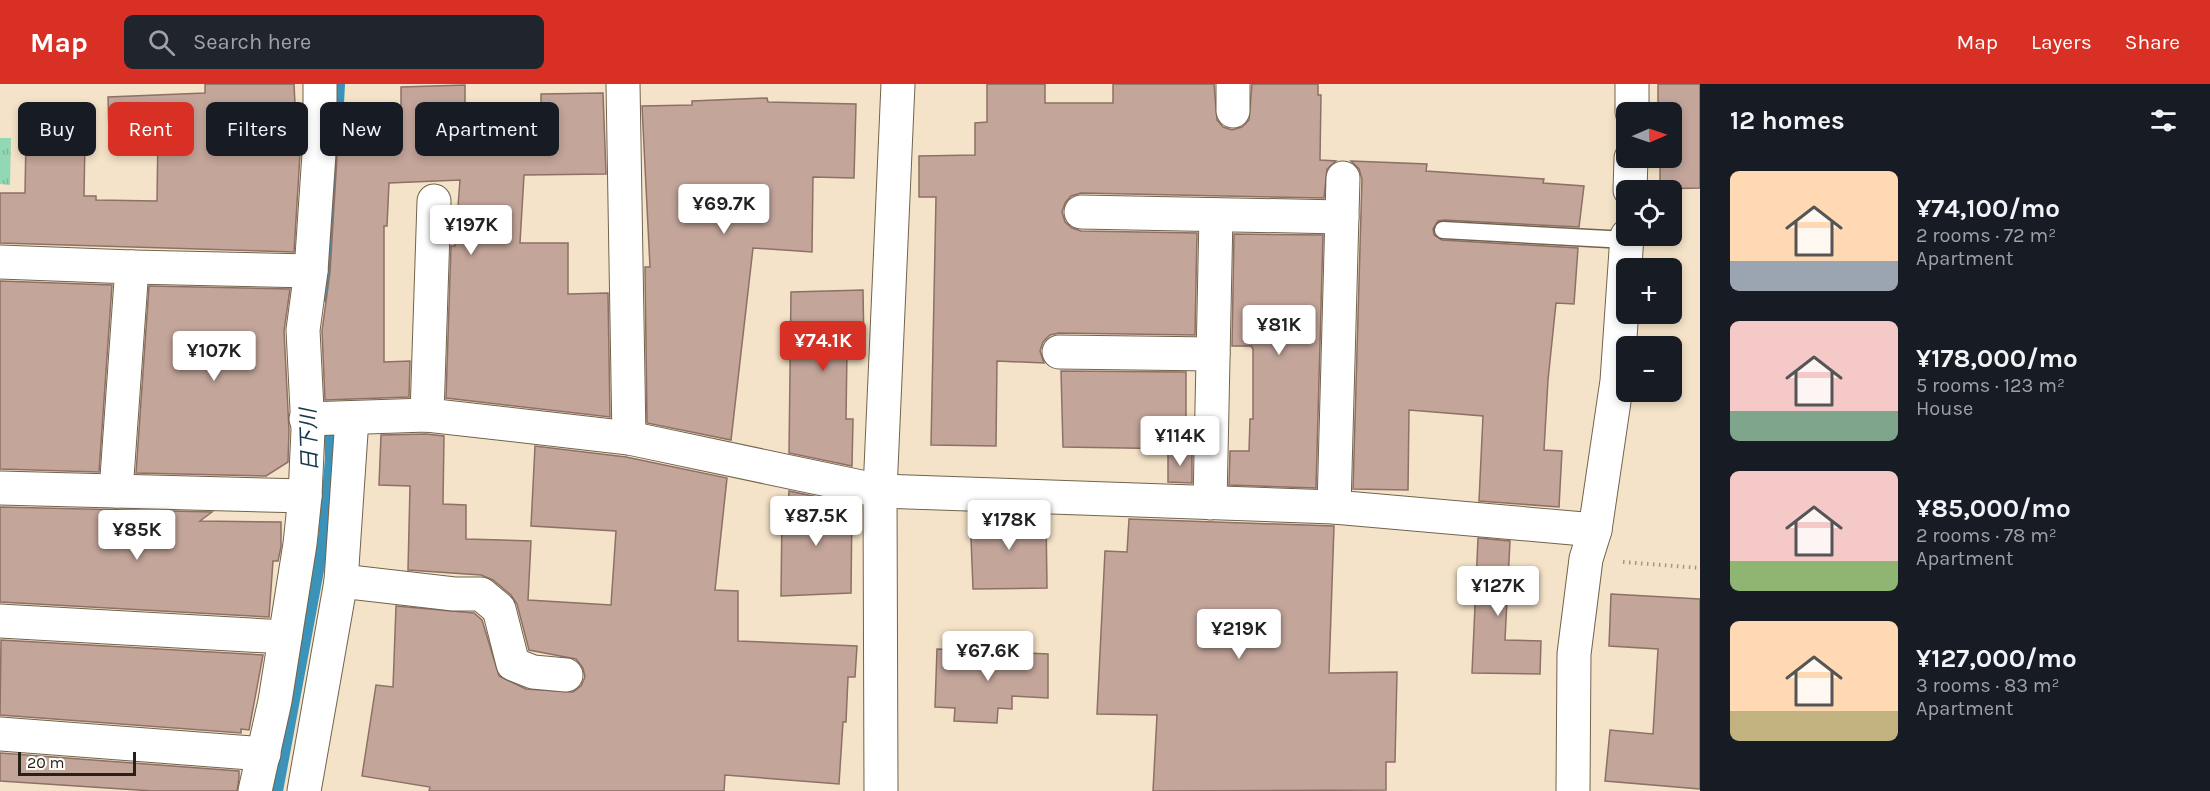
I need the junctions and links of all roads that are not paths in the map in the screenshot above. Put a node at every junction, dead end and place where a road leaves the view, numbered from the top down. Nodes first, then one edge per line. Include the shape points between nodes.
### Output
1 (320, 84) edge
2 (623, 84) edge
3 (898, 84) edge
4 (1632, 84) edge
5 (1632, 102) edge
6 (1343, 178) dead end
7 (434, 201) dead end
8 (1081, 212) dead end
9 (1216, 215) junction
10 (1342, 218) junction
11 (1443, 230) dead end
12 (1616, 238) edge
13 (1626, 246) edge
14 (0, 262) edge
15 (132, 267) junction
16 (311, 271) junction
17 (1059, 352) dead end
18 (1213, 354) junction
19 (427, 415) junction
20 (329, 419) junction
21 (629, 438) junction
22 (0, 488) edge
23 (116, 491) junction
24 (880, 491) junction
25 (305, 496) junction
26 (1210, 503) junction
27 (1334, 507) junction
28 (1591, 545) junction
29 (341, 581) junction
30 (0, 621) edge
31 (285, 637) junction
32 (566, 675) dead end
33 (0, 734) edge
34 (264, 754) junction
35 (255, 791) edge
36 (304, 791) edge
37 (881, 791) edge
38 (1573, 791) edge

1 - 16 street
2 - 21 street
3 - 24 street
4 - 5 street
6 - 10 street
7 - 19 street
8 - 9 street
9 - 10 street
9 - 18 street
10 - 27 street
11 - 12 lane
13 - 28 street via 1617,381
14 - 15 street
15 - 16 street
15 - 23 street
16 - 20 street via 303,330
17 - 18 street
18 - 26 street
19 - 20 street
19 - 21 street
20 - 25 street
20 - 29 street
21 - 24 street
22 - 23 street
23 - 25 street
24 - 26 street
24 - 37 street
25 - 31 street
26 - 27 street
27 - 28 street
28 - 38 street via 1574,654
29 - 32 street via 481,594 499,609 513,664 533,672
29 - 36 street
30 - 31 street
31 - 34 street
33 - 34 street
34 - 35 street

